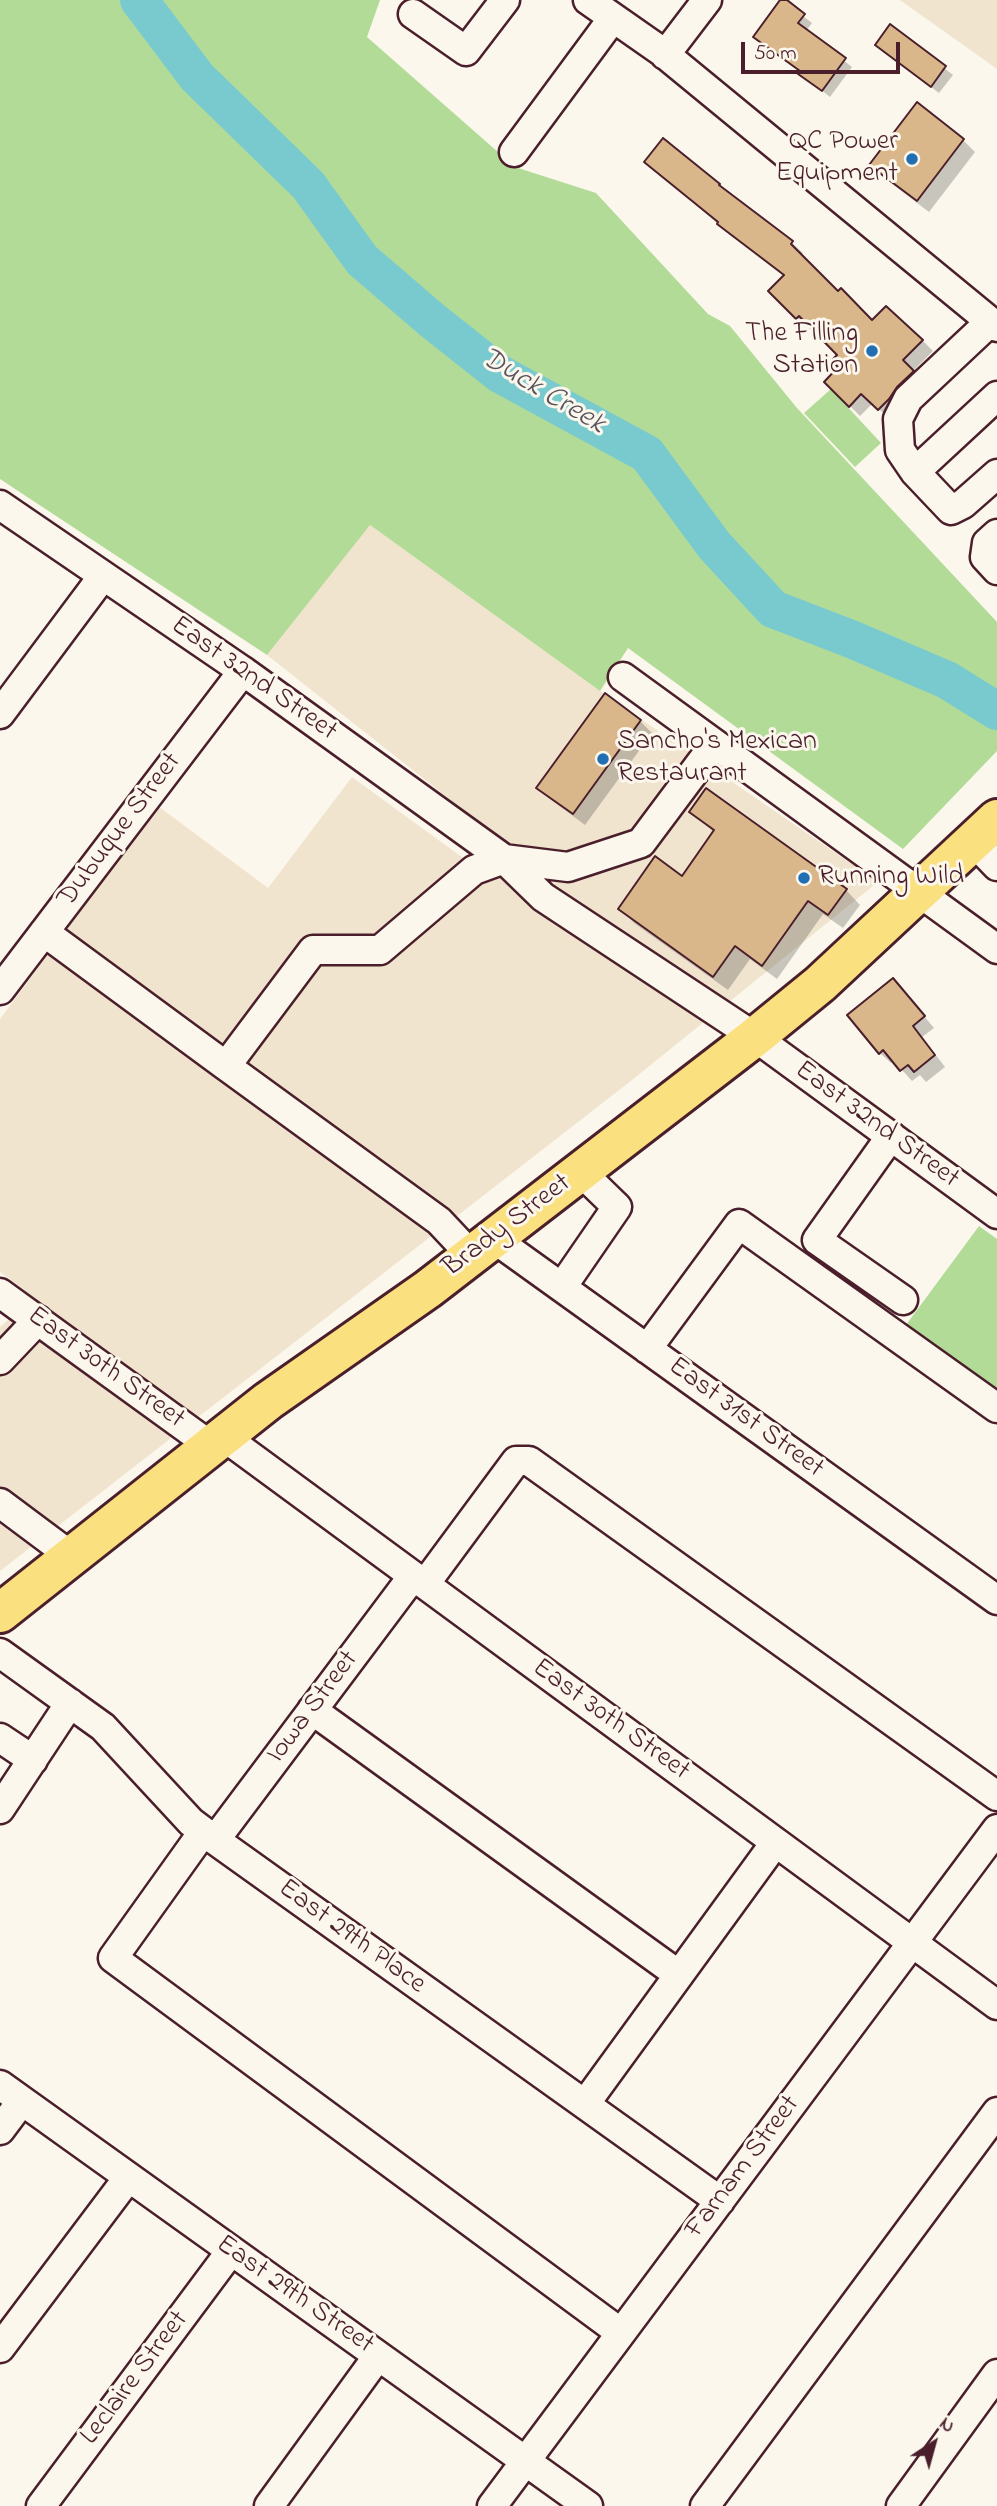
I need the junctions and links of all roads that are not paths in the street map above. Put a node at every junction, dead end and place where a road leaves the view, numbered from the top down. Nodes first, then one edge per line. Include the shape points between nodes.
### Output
1 (505, 0) edge
2 (588, 0) edge
3 (707, 0) edge
4 (413, 13) dead end
5 (613, 18) junction
6 (665, 55) junction
7 (514, 152) dead end
8 (994, 325) edge
9 (997, 397) edge
10 (915, 472) junction
11 (997, 474) edge
12 (0, 505) edge
13 (997, 534) edge
14 (997, 570) edge
15 (103, 576) junction
16 (243, 671) junction
17 (623, 677) dead end
18 (0, 714) edge
19 (715, 744) junction
20 (989, 842) edge
21 (504, 859) junction
22 (919, 893) junction
23 (44, 932) junction
24 (997, 948) edge
25 (0, 990) edge
26 (755, 1037) junction
27 (226, 1066) junction
28 (891, 1136) junction
29 (580, 1172) junction
30 (997, 1214) edge
31 (482, 1246) junction
32 (562, 1287) junction
33 (0, 1293) edge
34 (903, 1300) dead end
35 (38, 1321) junction
36 (648, 1349) junction
37 (0, 1360) edge
38 (997, 1408) edge
39 (217, 1441) junction
40 (0, 1503) edge
41 (71, 1556) junction
42 (419, 1580) junction
43 (997, 1600) edge
44 (0, 1613) edge
45 (0, 1653) edge
46 (70, 1703) junction
47 (312, 1710) junction
48 (0, 1738) edge
49 (33, 1760) junction
50 (997, 1796) edge
51 (0, 1809) edge
52 (997, 1829) edge
53 (209, 1836) junction
54 (775, 1843) junction
55 (911, 1943) junction
56 (679, 1975) junction
57 (997, 2006) edge
58 (11, 2093) edge
59 (585, 2104) junction
60 (997, 2112) edge
61 (0, 2130) edge
62 (128, 2178) junction
63 (720, 2200) junction
64 (231, 2251) junction
65 (621, 2333) junction
66 (0, 2348) edge
67 (378, 2356) junction
68 (997, 2374) edge
69 (525, 2461) junction
70 (41, 2506) edge
71 (269, 2506) edge
72 (492, 2506) edge
73 (588, 2506) edge
74 (705, 2506) edge
75 (901, 2506) edge

1 - 4 street via 466,51
2 - 5 street
3 - 6 street
5 - 6 street
5 - 7 street
6 - 8 street
8 - 10 street via 908,398 898,419 900,450
9 - 10 street
10 - 11 street via 951,510
12 - 15 street, East 32nd Street
13 - 14 street via 987,543 985,557
15 - 16 street, East 32nd Street
15 - 18 street
16 - 21 street, East 32nd Street
16 - 23 street, Dubuque Street
17 - 19 street
19 - 21 street via 641,843 568,867
19 - 22 street
20 - 22 highway, Brady Street
21 - 26 street, East 32nd Street via 544,897
21 - 27 street via 474,870 380,950 313,950
22 - 24 street
22 - 26 highway, Brady Street
23 - 25 street, Dubuque Street
23 - 27 street, East 31st Street
26 - 28 street, East 32nd Street
26 - 29 highway, Brady Street
27 - 31 street, East 31st Street via 439,1221
28 - 30 street, East 32nd Street
28 - 34 street via 817,1240
29 - 31 highway, Brady Street
29 - 32 street via 617,1207
31 - 32 street, East 31st Street
31 - 39 highway, Brady Street
32 - 36 street, East 31st Street
33 - 35 street, East 30th Street
35 - 37 street
35 - 39 street, East 30th Street
36 - 38 street via 739,1224
36 - 43 street, East 31st Street
39 - 41 highway, Brady Street
39 - 42 street, East 30th Street
40 - 41 street
41 - 44 highway, Brady Street
42 - 47 street, Iowa Street
42 - 50 street, Iowa Street via 516,1461 528,1461
42 - 54 street, East 30th Street
45 - 46 street, East 29th Place
46 - 49 street
46 - 53 street, East 29th Place via 103,1727
47 - 53 street, Iowa Street
47 - 56 street
48 - 49 street
49 - 51 street
52 - 55 street, Farnam Street
53 - 59 street, East 29th Place
53 - 65 street, Iowa Street via 113,1958
54 - 55 street, East 30th Street
54 - 56 street
55 - 57 street, East 30th Street
55 - 63 street, Farnam Street
56 - 59 street
58 - 61 street
58 - 62 street, East 29th Street
59 - 63 street, East 29th Place
60 - 74 street
62 - 64 street, East 29th Street
62 - 66 street
63 - 65 street, Farnam Street
64 - 67 street, East 29th Street
64 - 70 street, Leclaire Street
65 - 69 street, Farnam Street
67 - 69 street, East 29th Street
67 - 71 street
68 - 75 street
69 - 72 street, Farnam Street
69 - 73 street, East 29th Street

